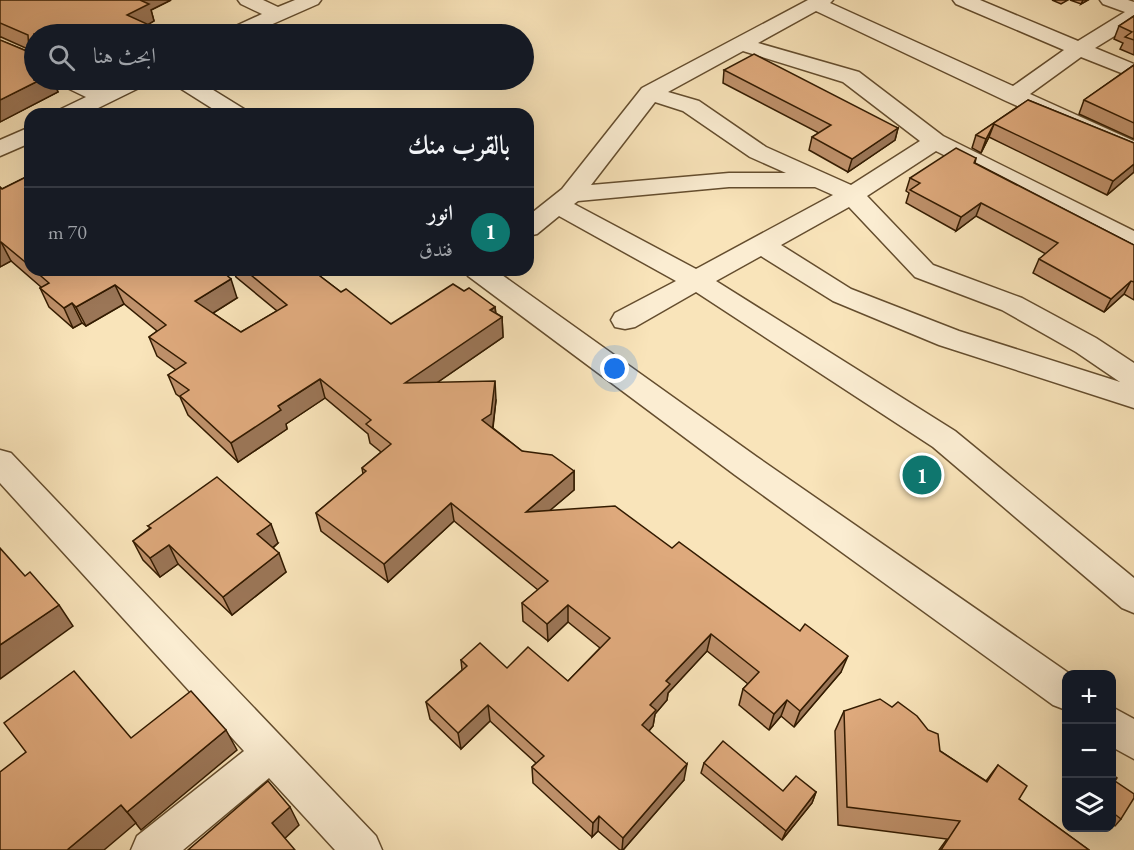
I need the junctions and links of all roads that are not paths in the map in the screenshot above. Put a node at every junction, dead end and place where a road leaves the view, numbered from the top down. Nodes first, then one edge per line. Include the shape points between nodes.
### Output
1 (248, 0) edge
2 (311, 0) edge
3 (963, 0) edge
4 (1110, 0) edge
5 (819, 2) edge
6 (1134, 9) edge
7 (279, 15) junction
8 (1134, 15) edge
9 (258, 24) edge
10 (740, 44) junction
11 (1079, 49) junction
12 (1134, 72) edge
13 (89, 90) edge
14 (117, 90) edge
15 (199, 90) edge
16 (650, 93) junction
17 (1014, 96) junction
18 (103, 97) junction
19 (81, 108) edge
20 (227, 108) edge
21 (24, 137) edge
22 (935, 141) junction
23 (0, 149) edge
24 (1134, 150) edge
25 (822, 181) junction
26 (852, 195) junction
27 (564, 199) junction
28 (534, 223) edge
29 (1134, 242) edge
30 (762, 245) junction
31 (485, 276) edge
32 (697, 280) junction
33 (625, 320) dead end
34 (1134, 377) edge
35 (1134, 397) edge
36 (0, 462) edge
37 (1134, 598) edge
38 (1062, 690) edge
39 (1116, 728) edge
40 (1134, 741) edge
41 (272, 752) junction
42 (151, 850) edge
43 (362, 850) edge

1 - 7 street
2 - 7 street
3 - 11 street
4 - 6 street
5 - 10 street
5 - 17 street
7 - 9 street
8 - 11 street
10 - 16 street
10 - 22 street via 850,77
11 - 12 street
11 - 17 street
13 - 18 street
14 - 18 street
15 - 20 street
16 - 25 street via 691,106 758,152
16 - 27 street
17 - 24 street
18 - 19 street
21 - 23 street
22 - 26 street
22 - 29 street
25 - 26 street
25 - 27 street via 729,180
26 - 30 street
26 - 34 street via 924,271 1012,304
27 - 28 street
27 - 32 street
30 - 32 street
30 - 35 street via 842,296 949,338
31 - 38 street
32 - 33 street
32 - 37 street via 944,439
36 - 41 street
39 - 40 street
41 - 42 street
41 - 43 street

